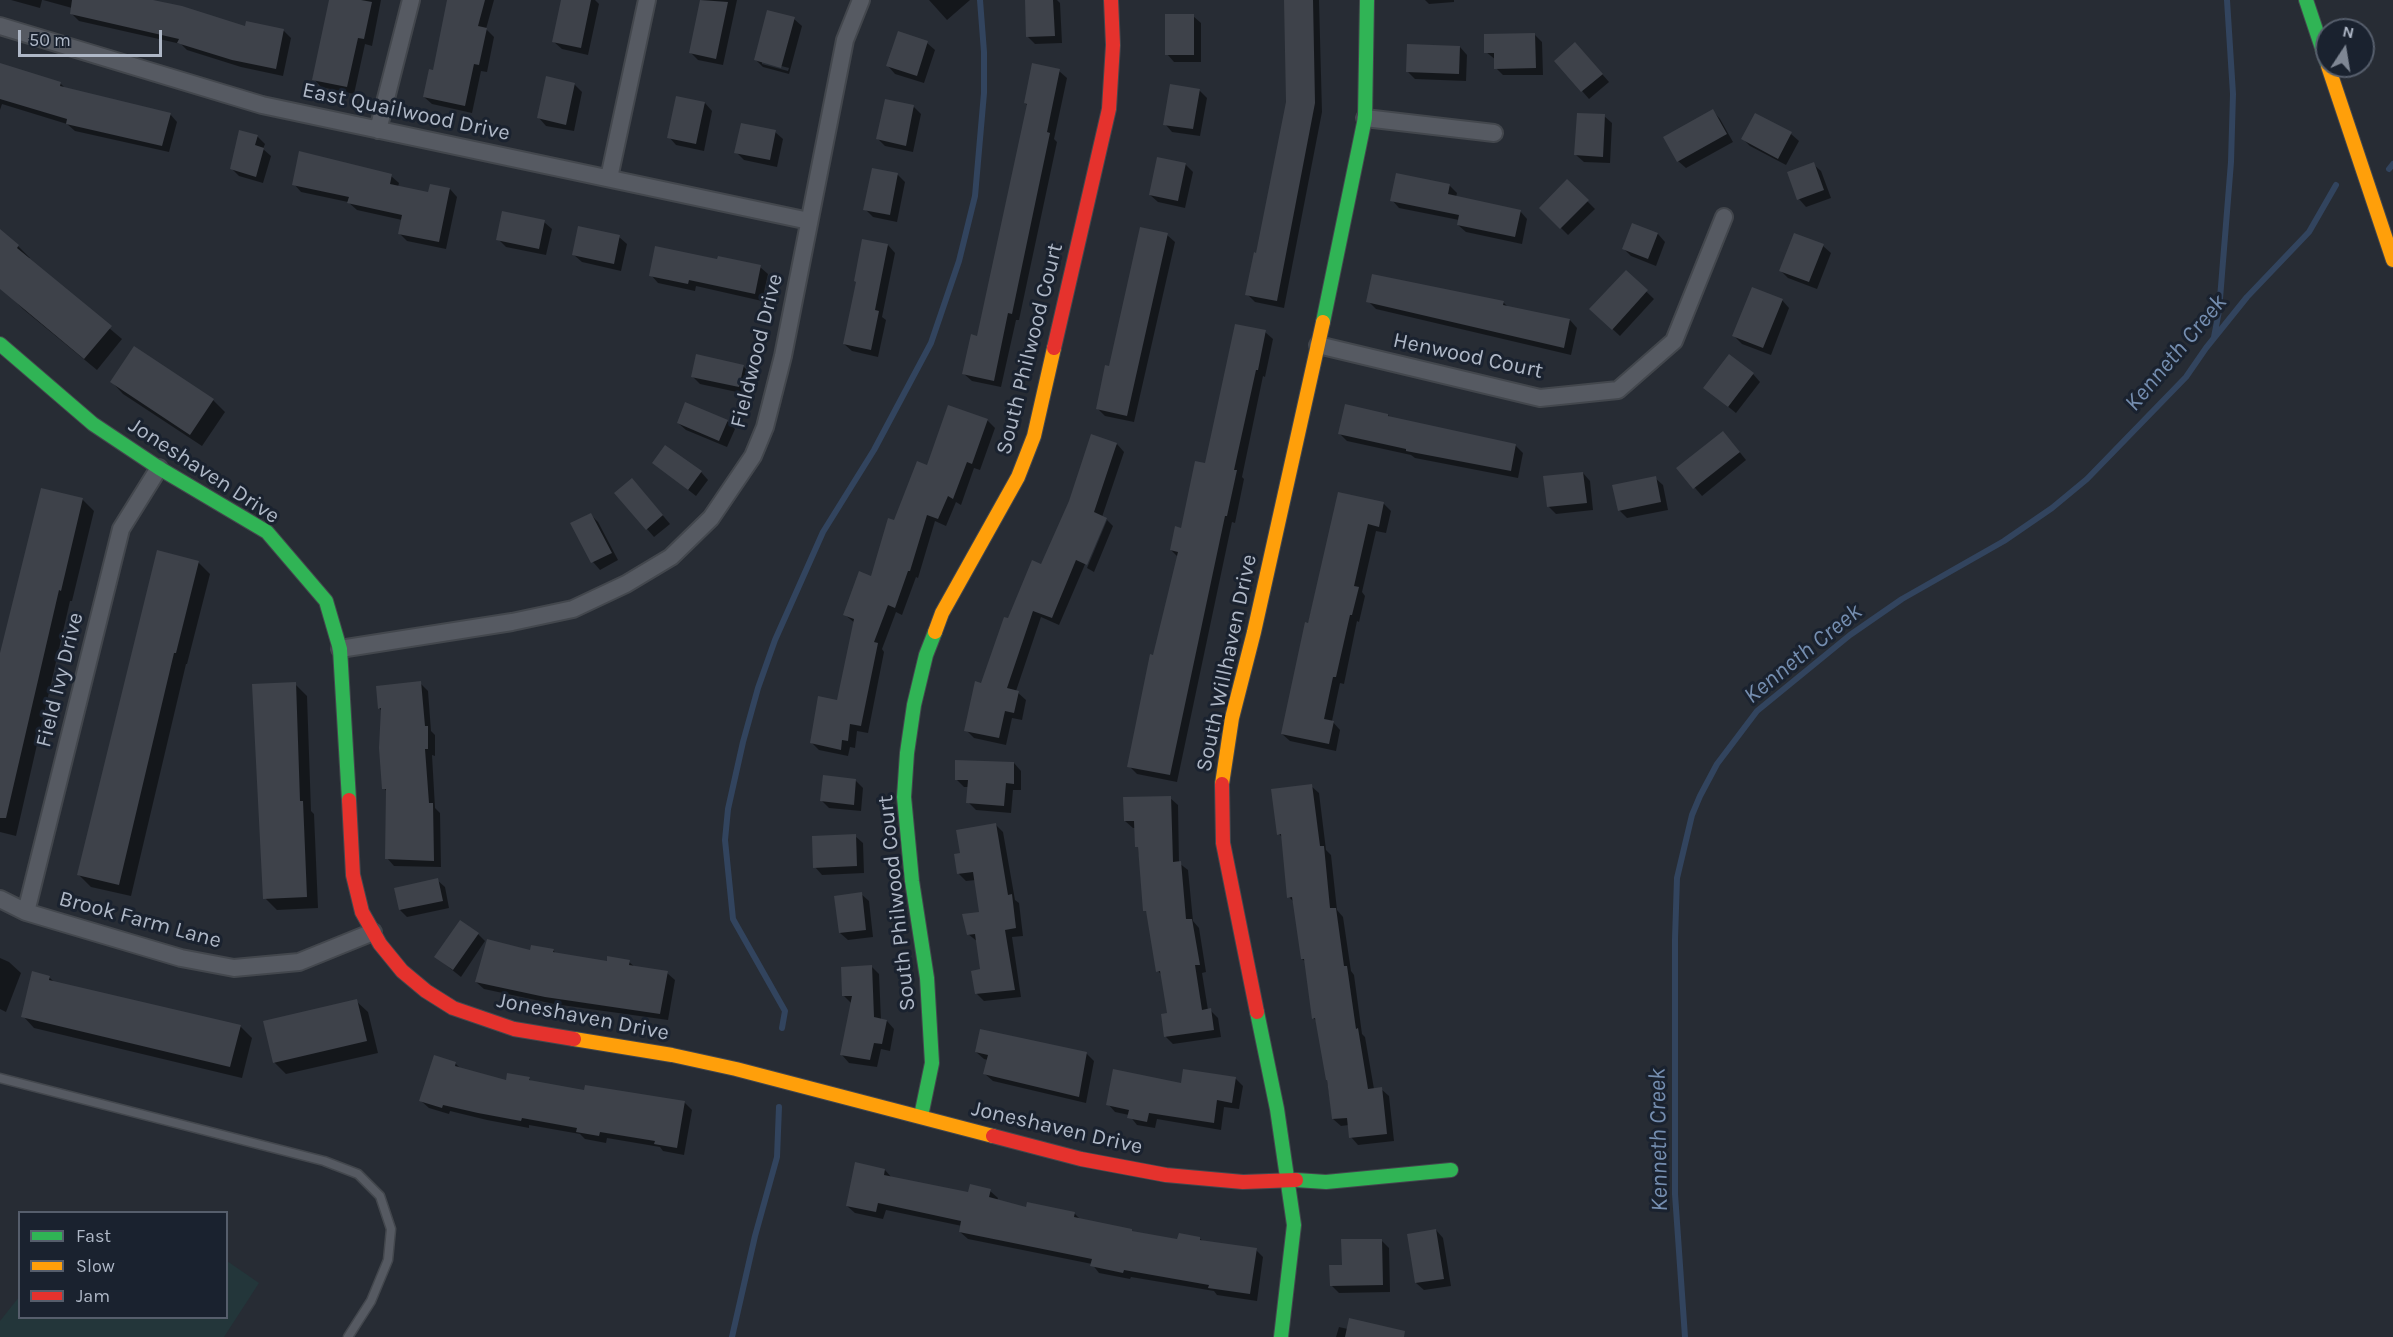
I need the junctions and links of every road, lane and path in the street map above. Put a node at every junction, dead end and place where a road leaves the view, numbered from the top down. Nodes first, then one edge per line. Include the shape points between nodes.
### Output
1 (411, 0) edge
2 (647, 0) edge
3 (861, 0) edge
4 (1111, 0) edge
5 (1367, 0) edge
6 (2306, 0) edge
7 (0, 26) edge
8 (2315, 26) edge
9 (2333, 78) edge
10 (1365, 118) junction
11 (378, 130) junction
12 (1494, 133) dead end
13 (609, 178) junction
14 (1724, 217) dead end
15 (809, 220) junction
16 (2393, 260) edge
17 (0, 344) edge
18 (1318, 345) junction
19 (159, 468) junction
20 (340, 649) junction
21 (0, 899) edge
22 (26, 912) junction
23 (373, 932) junction
24 (0, 1078) edge
25 (921, 1116) junction
26 (1451, 1170) dead end
27 (1287, 1180) junction
28 (348, 1337) edge
29 (1281, 1337) edge

1 - 11 street
2 - 13 street
3 - 15 street, Fieldwood Drive via 845,40
4 - 25 street, South Philwood Court via 1109,109 1034,436 1018,477 942,613 926,655 914,705 904,797 927,978 932,1063
5 - 10 street, South Willhaven Drive
6 - 8 street
7 - 11 street, East Quailwood Drive via 262,105
9 - 16 street
10 - 12 street
10 - 18 street, South Willhaven Drive
11 - 13 street, East Quailwood Drive
13 - 15 street, East Quailwood Drive
14 - 18 street, Henwood Court via 1674,341 1618,390 1540,398
15 - 20 street, Fieldwood Drive via 765,427 753,456 711,518 670,557 626,584 573,609
17 - 19 street, Joneshaven Drive via 93,424
18 - 27 street, South Willhaven Drive via 1232,718 1222,778 1223,843 1275,1098
19 - 20 street, Joneshaven Drive via 267,532 326,601
19 - 22 street, Field Ivy Drive via 121,529
20 - 23 street, Joneshaven Drive via 353,875 362,912
21 - 22 street, Brook Farm Lane
22 - 23 street, Brook Farm Lane via 181,958 234,968 299,962
23 - 25 street, Joneshaven Drive via 402,971 426,991 453,1008 484,1020 514,1029 736,1069
24 - 28 lane via 324,1161 358,1174 380,1196 391,1229 388,1260 371,1301
25 - 27 street, Joneshaven Drive via 1081,1159 1166,1174 1243,1182
26 - 27 street, Joneshaven Drive via 1326,1182
27 - 29 street, South Willhaven Drive via 1294,1226

